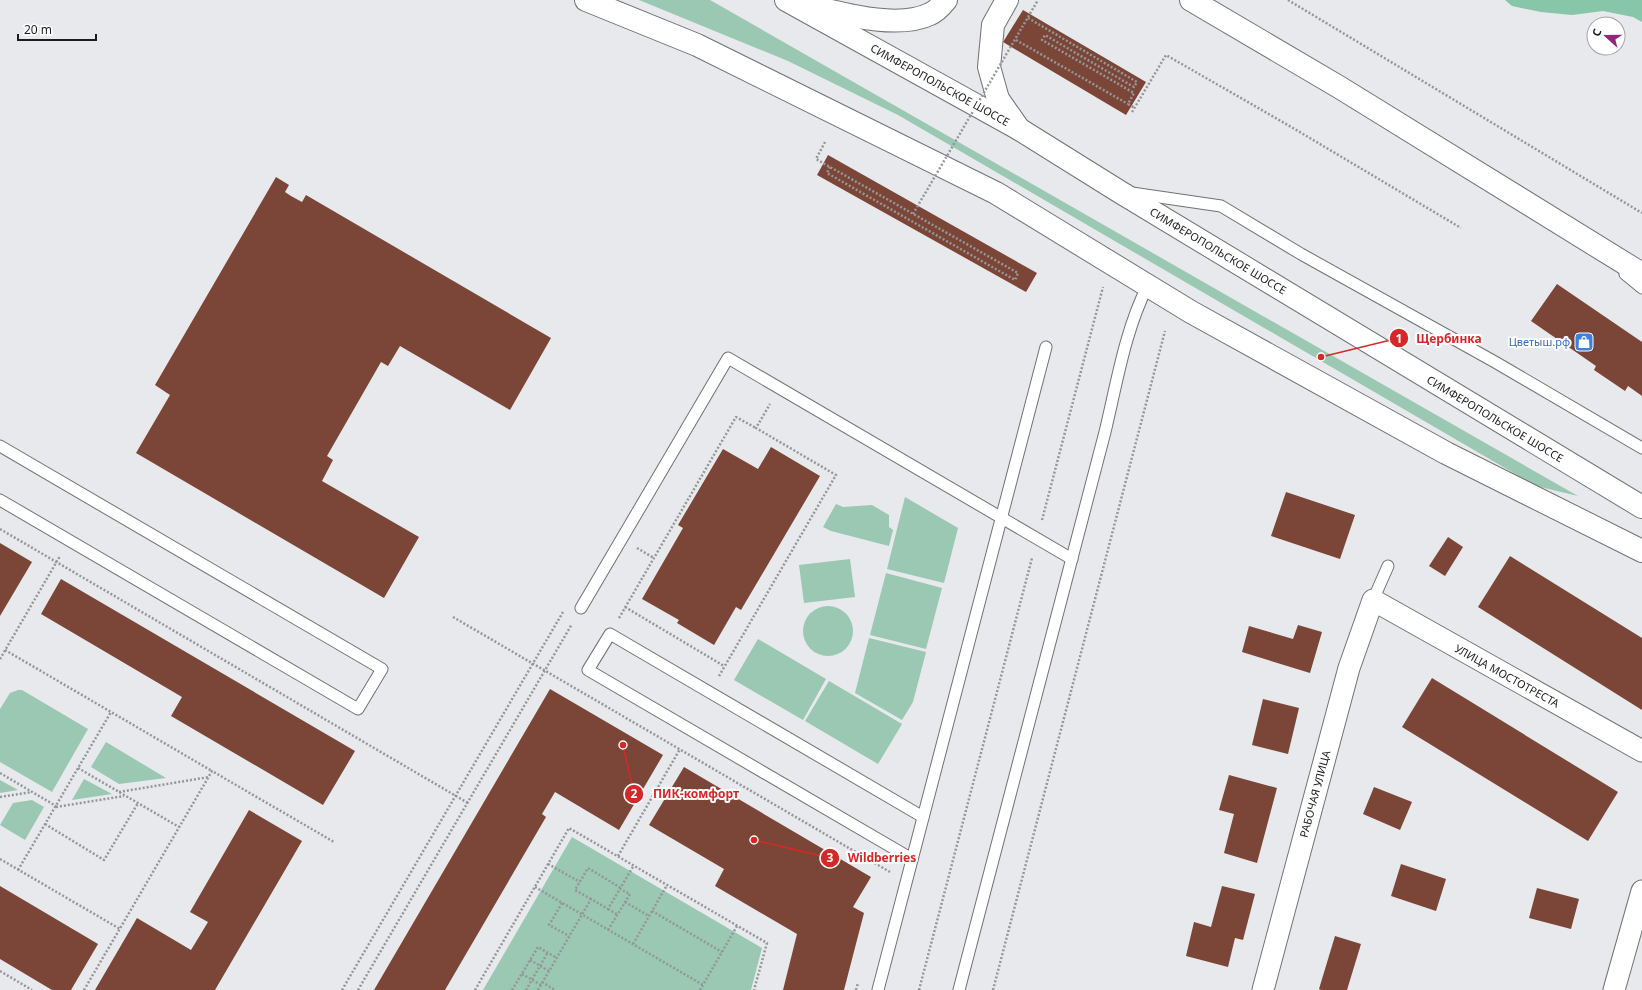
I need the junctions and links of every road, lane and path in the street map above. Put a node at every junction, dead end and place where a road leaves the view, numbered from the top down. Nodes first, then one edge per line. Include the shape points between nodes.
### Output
1 (586, 0) edge
2 (946, 0) edge
3 (1007, 0) edge
4 (1038, 0) edge
5 (1191, 0) edge
6 (1288, 0) edge
7 (788, 1) edge
8 (1028, 18) junction
9 (1016, 40) junction
10 (1128, 104) junction
11 (1135, 108) junction
12 (1132, 112) dead end
13 (1019, 129) junction
14 (825, 142) dead end
15 (830, 167) junction
16 (1120, 192) junction
17 (1642, 213) edge
18 (913, 214) junction
19 (1461, 228) dead end
20 (1581, 238) junction
21 (1642, 274) edge
22 (1104, 285) dead end
23 (1148, 285) junction
24 (1642, 288) edge
25 (1165, 331) dead end
26 (1046, 347) dead end
27 (779, 388) junction
28 (756, 428) junction
29 (0, 446) edge
30 (1642, 448) edge
31 (0, 500) edge
32 (1642, 507) edge
33 (1002, 518) junction
34 (0, 529) edge
35 (1037, 539) junction
36 (69, 540) junction
37 (1642, 551) edge
38 (1072, 560) junction
39 (57, 562) junction
40 (1388, 566) dead end
41 (1373, 600) junction
42 (625, 607) junction
43 (581, 608) joint
44 (564, 611) dead end
45 (453, 617) dead end
46 (618, 620) dead end
47 (5, 650) junction
48 (0, 659) edge
49 (533, 664) junction
50 (724, 666) junction
51 (545, 670) junction
52 (709, 692) junction
53 (111, 712) junction
54 (692, 730) junction
55 (680, 750) junction
56 (1642, 751) edge
57 (78, 768) junction
58 (212, 771) junction
59 (0, 773) edge
60 (209, 777) junction
61 (32, 792) junction
62 (118, 792) junction
63 (125, 795) junction
64 (456, 795) junction
65 (0, 797) edge
66 (138, 803) junction
67 (468, 803) junction
68 (55, 806) junction
69 (923, 817) junction
70 (45, 824) junction
71 (179, 828) junction
72 (334, 842) dead end
73 (618, 856) junction
74 (0, 859) edge
75 (912, 859) junction
76 (548, 864) junction
77 (634, 865) junction
78 (18, 870) junction
79 (580, 882) junction
80 (906, 882) junction
81 (667, 885) junction
82 (535, 887) junction
83 (621, 888) junction
84 (1642, 891) edge
85 (591, 899) junction
86 (626, 902) junction
87 (562, 903) junction
88 (608, 909) junction
89 (652, 911) junction
90 (582, 914) junction
91 (618, 915) junction
92 (650, 916) junction
93 (737, 926) junction
94 (120, 930) junction
95 (608, 930) junction
96 (569, 936) junction
97 (633, 944) junction
98 (548, 952) junction
99 (722, 952) junction
100 (557, 958) junction
101 (530, 960) junction
102 (540, 966) junction
103 (0, 971) edge
104 (549, 971) junction
105 (522, 974) junction
106 (532, 980) junction
107 (541, 984) junction
108 (703, 985) junction
109 (32, 990) edge
110 (84, 990) edge
111 (342, 990) edge
112 (358, 990) edge
113 (475, 990) edge
114 (512, 990) edge
115 (526, 990) edge
116 (538, 990) edge
117 (555, 990) edge
118 (701, 990) edge
119 (754, 990) edge
120 (878, 990) edge
121 (919, 990) edge
122 (959, 990) edge
123 (993, 990) edge
124 (1263, 990) edge
125 (1614, 990) edge

1 - 23 main road via 697,46 996,193
2 - 7 main road via 931,14 908,21 870,19
3 - 13 main road via 993,25 989,67 998,99
4 - 8 path, bridge
5 - 20 main road via 1339,87
6 - 17 path
7 - 13 main road, СИМФЕРОПОЛЬСКОЕ ШОССЕ
8 - 9 path, bridge
8 - 10 path via 1138,82 1134,87 1045,35 1042,40 1134,93
9 - 10 path
9 - 18 path, bridge
10 - 11 path
11 - 12 path
11 - 19 path via 1166,55
13 - 16 main road, СИМФЕРОПОЛЬСКОЕ ШОССЕ
14 - 15 path via 816,159
15 - 18 path
15 - 18 path via 827,173 1015,280 1018,274
16 - 30 lane via 1220,206
16 - 32 main road, СИМФЕРОПОЛЬСКОЕ ШОССЕ
20 - 21 main road
20 - 24 lane
22 - 35 path
23 - 37 main road via 1191,312 1446,453
23 - 38 lane via 1137,306 1127,341
25 - 123 path
26 - 33 lane
27 - 28 path
27 - 33 lane
27 - 43 lane via 728,358
28 - 42 path via 736,417
28 - 50 path via 836,475
29 - 36 lane via 382,669 358,709
31 - 36 lane
33 - 35 lane
33 - 69 lane
34 - 39 path
35 - 38 lane
35 - 121 path
36 - 39 path
38 - 122 lane
39 - 47 path
39 - 64 path
40 - 41 lane
41 - 56 street, УЛИЦА МОСТОТРЕСТА
41 - 124 street, РАБОЧАЯ УЛИЦА via 1349,668
42 - 46 path
42 - 50 path
43 - 51 path
44 - 49 path
45 - 49 path
47 - 48 path
47 - 53 path
49 - 51 path
49 - 64 path
50 - 52 path
51 - 55 path
51 - 67 path
52 - 54 lane via 610,634 588,670
52 - 69 lane
53 - 57 path
53 - 58 path
54 - 55 path
54 - 75 lane
55 - 73 path
55 - 80 path
57 - 62 path
57 - 68 path
58 - 60 path
58 - 72 path
59 - 61 path
60 - 62 path
60 - 71 path
61 - 65 path
61 - 68 path
62 - 63 path
63 - 66 path
63 - 68 path
64 - 67 path
64 - 111 path
66 - 70 path via 104,860
66 - 71 path
67 - 112 path
68 - 70 path
69 - 75 lane
70 - 78 path
71 - 94 path
73 - 76 path via 569,828
73 - 77 path
74 - 78 path
75 - 80 lane
76 - 79 path
76 - 82 path
77 - 81 path
77 - 83 path
78 - 94 path
79 - 83 path via 588,868
79 - 85 path via 575,890
80 - 120 lane
81 - 89 path
81 - 93 path
82 - 87 path
82 - 113 path
83 - 86 path via 630,894
83 - 88 path
84 - 125 street
85 - 88 path
85 - 90 path
86 - 91 path
86 - 92 path
87 - 90 path
87 - 96 path via 549,925
88 - 91 path
89 - 92 path
89 - 99 path
90 - 95 path
90 - 96 path
91 - 95 path
92 - 97 path
93 - 99 path
93 - 119 path via 767,943
94 - 110 path
95 - 97 path
96 - 100 path
97 - 108 path
98 - 100 path
98 - 101 path via 538,947
98 - 102 path
99 - 108 path
100 - 104 path
101 - 102 path
101 - 105 path
102 - 104 path
102 - 106 path
103 - 109 path
104 - 107 path
105 - 106 path
105 - 114 path
106 - 107 path
106 - 115 path
107 - 116 path
107 - 117 path
108 - 118 path

